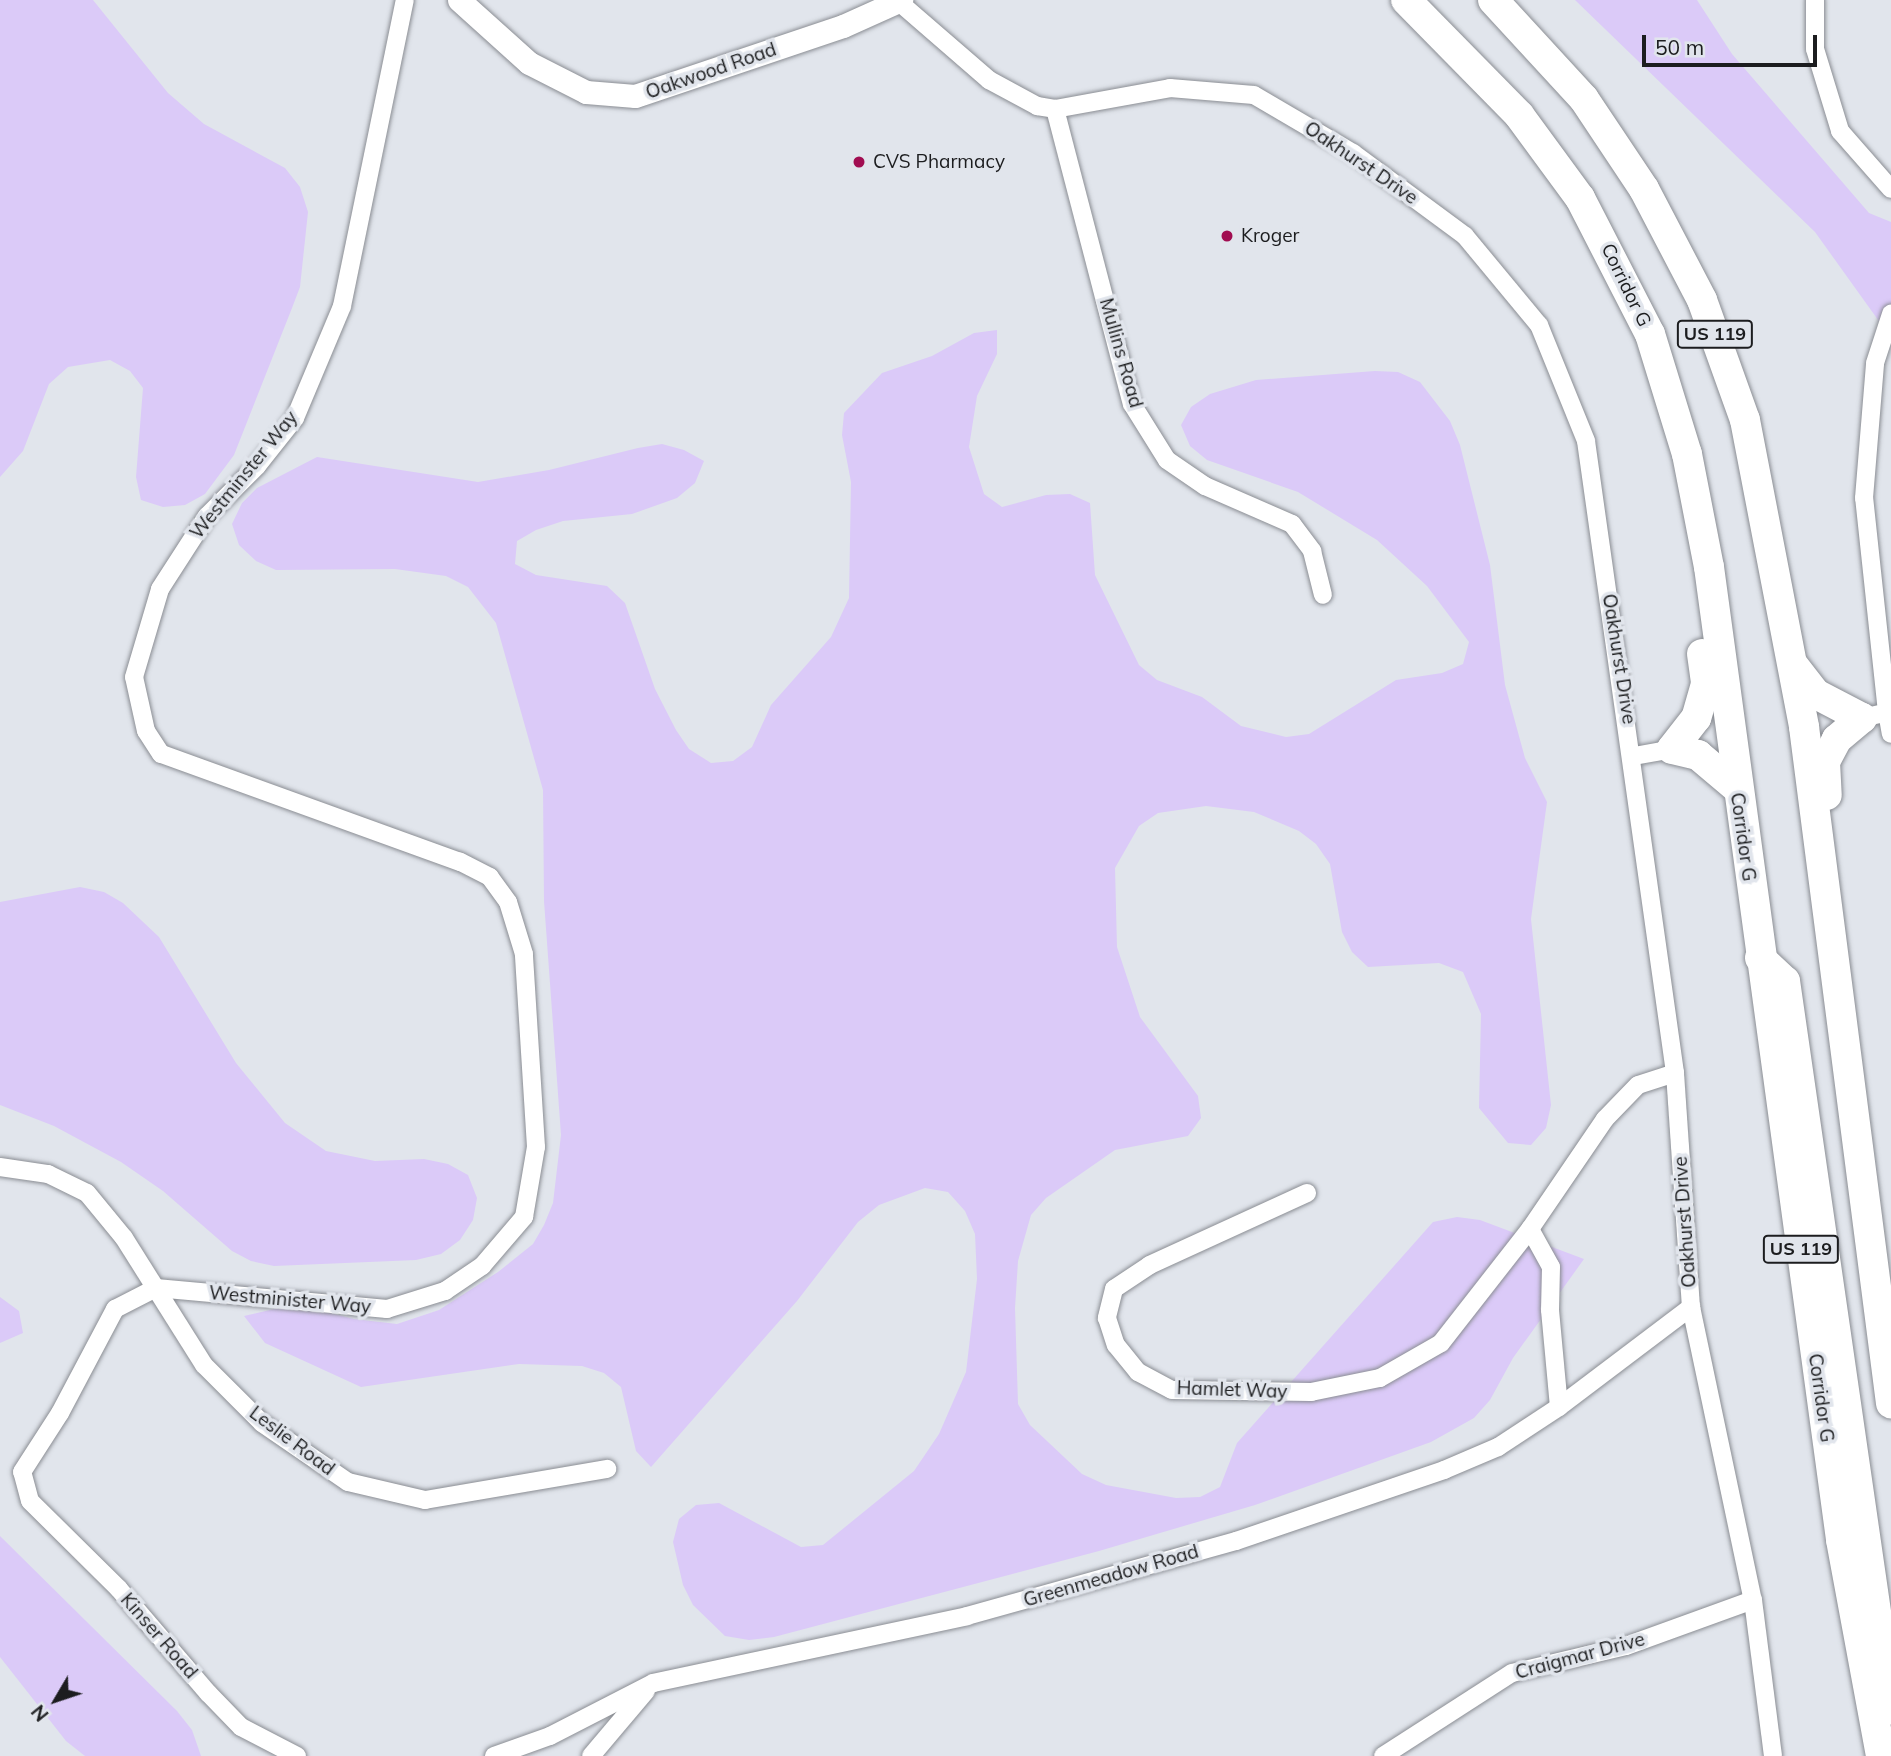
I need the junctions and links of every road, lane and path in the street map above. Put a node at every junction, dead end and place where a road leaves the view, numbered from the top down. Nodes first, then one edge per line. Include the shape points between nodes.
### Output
1 (405, 0) edge
2 (459, 0) edge
3 (1406, 0) edge
4 (1493, 0) edge
5 (1815, 0) edge
6 (900, 1) edge
7 (1055, 109) junction
8 (1891, 189) edge
9 (1891, 314) edge
10 (1661, 363) junction
11 (1323, 595) dead end
12 (1793, 665) junction
13 (1875, 715) junction
14 (1891, 734) edge
15 (1672, 749) junction
16 (1633, 756) junction
17 (1736, 787) junction
18 (460, 862) joint
19 (1760, 958) junction
20 (1675, 1073) junction
21 (1852, 1098) junction
22 (0, 1167) edge
23 (1307, 1193) dead end
24 (1530, 1229) junction
25 (156, 1288) junction
26 (1691, 1307) junction
27 (1891, 1402) edge
28 (1559, 1407) junction
29 (607, 1469) dead end
30 (1753, 1600) junction
31 (653, 1683) junction
32 (1891, 1715) edge
33 (297, 1756) edge
34 (494, 1756) edge
35 (591, 1756) edge
36 (1383, 1756) edge
37 (1773, 1756) edge
38 (1881, 1756) edge

1 - 18 street, Westminster Way via 341,306 295,418 257,466 206,516 160,589 134,677 146,731 161,754
2 - 6 street, Oakwood Road via 529,63 586,92 635,96 843,26
3 - 10 highway, Corridor G / US 119 via 1492,85 1551,156 1607,245
4 - 12 highway, US 119 via 1584,99 1623,153 1702,300 1745,420
5 - 8 street via 1815,49 1840,131
6 - 7 street, Oakhurst Drive via 989,80 1022,102
7 - 11 street, Mullins Road via 1132,404 1167,460 1205,486 1292,524 1312,551
7 - 16 street, Oakhurst Drive via 1170,88 1254,95 1353,153 1465,236 1539,325 1586,441
9 - 13 street via 1875,363 1864,498
10 - 15 highway via 1663,425 1692,564 1706,684 1696,718
10 - 17 highway, Corridor G / US 119 via 1703,531
12 - 13 highway via 1816,694
12 - 21 highway, US 119
13 - 14 street
13 - 21 highway via 1837,739 1825,762 1848,987
15 - 16 street
15 - 17 highway via 1698,755
16 - 20 street, Oakhurst Drive
17 - 19 highway, Corridor G / US 119
18 - 25 street, Westminister Way via 490,877 508,902 524,954 536,1147 524,1217 482,1266 445,1291 387,1309
19 - 32 highway via 1785,981
19 - 38 highway, Corridor G / US 119 via 1841,1540
20 - 24 street, Hamlet Way via 1638,1085 1605,1119
20 - 26 street, Oakhurst Drive
21 - 27 highway, US 119
22 - 25 street, Leslie Road via 48,1174 87,1193
23 - 24 street, Hamlet Way via 1150,1265 1114,1289 1107,1318 1116,1345 1138,1372 1172,1390 1311,1392 1380,1378 1441,1343
24 - 28 street via 1551,1266
25 - 29 street, Leslie Road via 204,1365 252,1414 348,1482 425,1500
25 - 33 street, Kinser Road via 115,1309 60,1413 22,1472 30,1501 119,1589 242,1727
26 - 28 street, Greenmeadow Road
26 - 30 street, Oakhurst Drive
28 - 31 street, Greenmeadow Road via 1498,1447 1444,1470 1236,1541 967,1616
30 - 36 street, Craigmar Drive via 1626,1646 1512,1673
30 - 37 street, Oakhurst Drive
31 - 34 street, Greenmeadow Road via 550,1735
31 - 35 street

